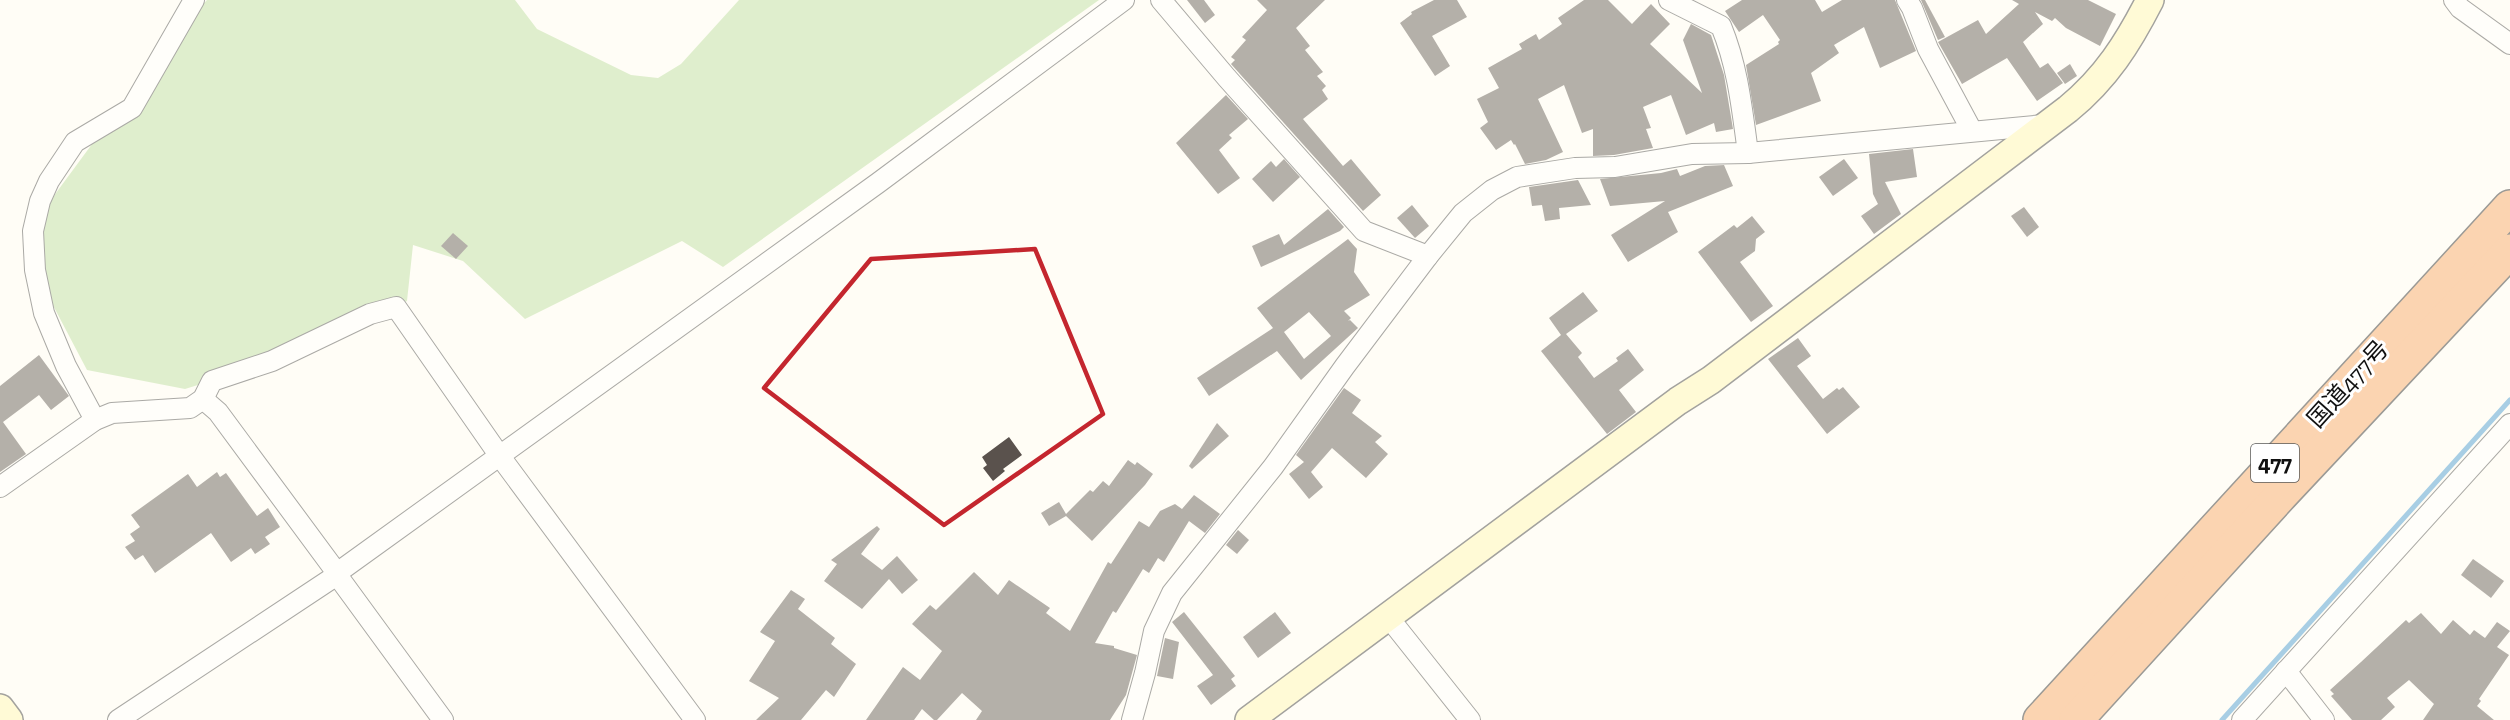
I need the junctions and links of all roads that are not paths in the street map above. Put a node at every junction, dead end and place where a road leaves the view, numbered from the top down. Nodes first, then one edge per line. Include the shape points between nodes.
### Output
1 (194, 0) edge
2 (1124, 0) edge
3 (1161, 0) edge
4 (1669, 0) edge
5 (2150, 0) edge
6 (2454, 0) edge
7 (1914, 3) edge
8 (2510, 44) edge
9 (2044, 125) junction
10 (1972, 131) junction
11 (1748, 153) junction
12 (2510, 207) edge
13 (2510, 251) edge
14 (1428, 256) junction
15 (203, 399) junction
16 (95, 420) junction
17 (2510, 424) edge
18 (499, 455) junction
19 (0, 487) edge
20 (337, 574) junction
21 (1389, 618) junction
22 (2286, 671) junction
23 (0, 708) edge
24 (9, 720) edge
25 (118, 720) edge
26 (443, 720) edge
27 (695, 720) edge
28 (1132, 720) edge
29 (1250, 720) edge
30 (1470, 720) edge
31 (2040, 720) edge
32 (2076, 720) edge
33 (2242, 720) edge
34 (2324, 720) edge

1 - 16 street via 132,108 75,142 40,201 33,231 35,270 44,313
2 - 18 street via 888,176
3 - 14 street via 1364,231
4 - 11 street via 1721,26 1737,77
5 - 9 street via 2104,75 2091,90
6 - 8 street
7 - 10 street via 1928,49
9 - 10 street
9 - 21 street via 1822,296
10 - 11 street
11 - 14 street via 1692,154 1517,177 1492,190 1463,213
12 - 31 highway, 国道477号 / 477
13 - 32 highway, 国道477号 / 477
14 - 28 street via 1273,467 1172,593 1154,631
15 - 16 street via 190,408 112,413
15 - 18 street via 212,381 272,361 370,314 396,307
15 - 20 street via 218,412
16 - 19 street
17 - 22 street
18 - 20 street
18 - 27 street
20 - 25 street
20 - 26 street
21 - 29 street
21 - 30 street
22 - 33 street
22 - 34 street
23 - 24 street

